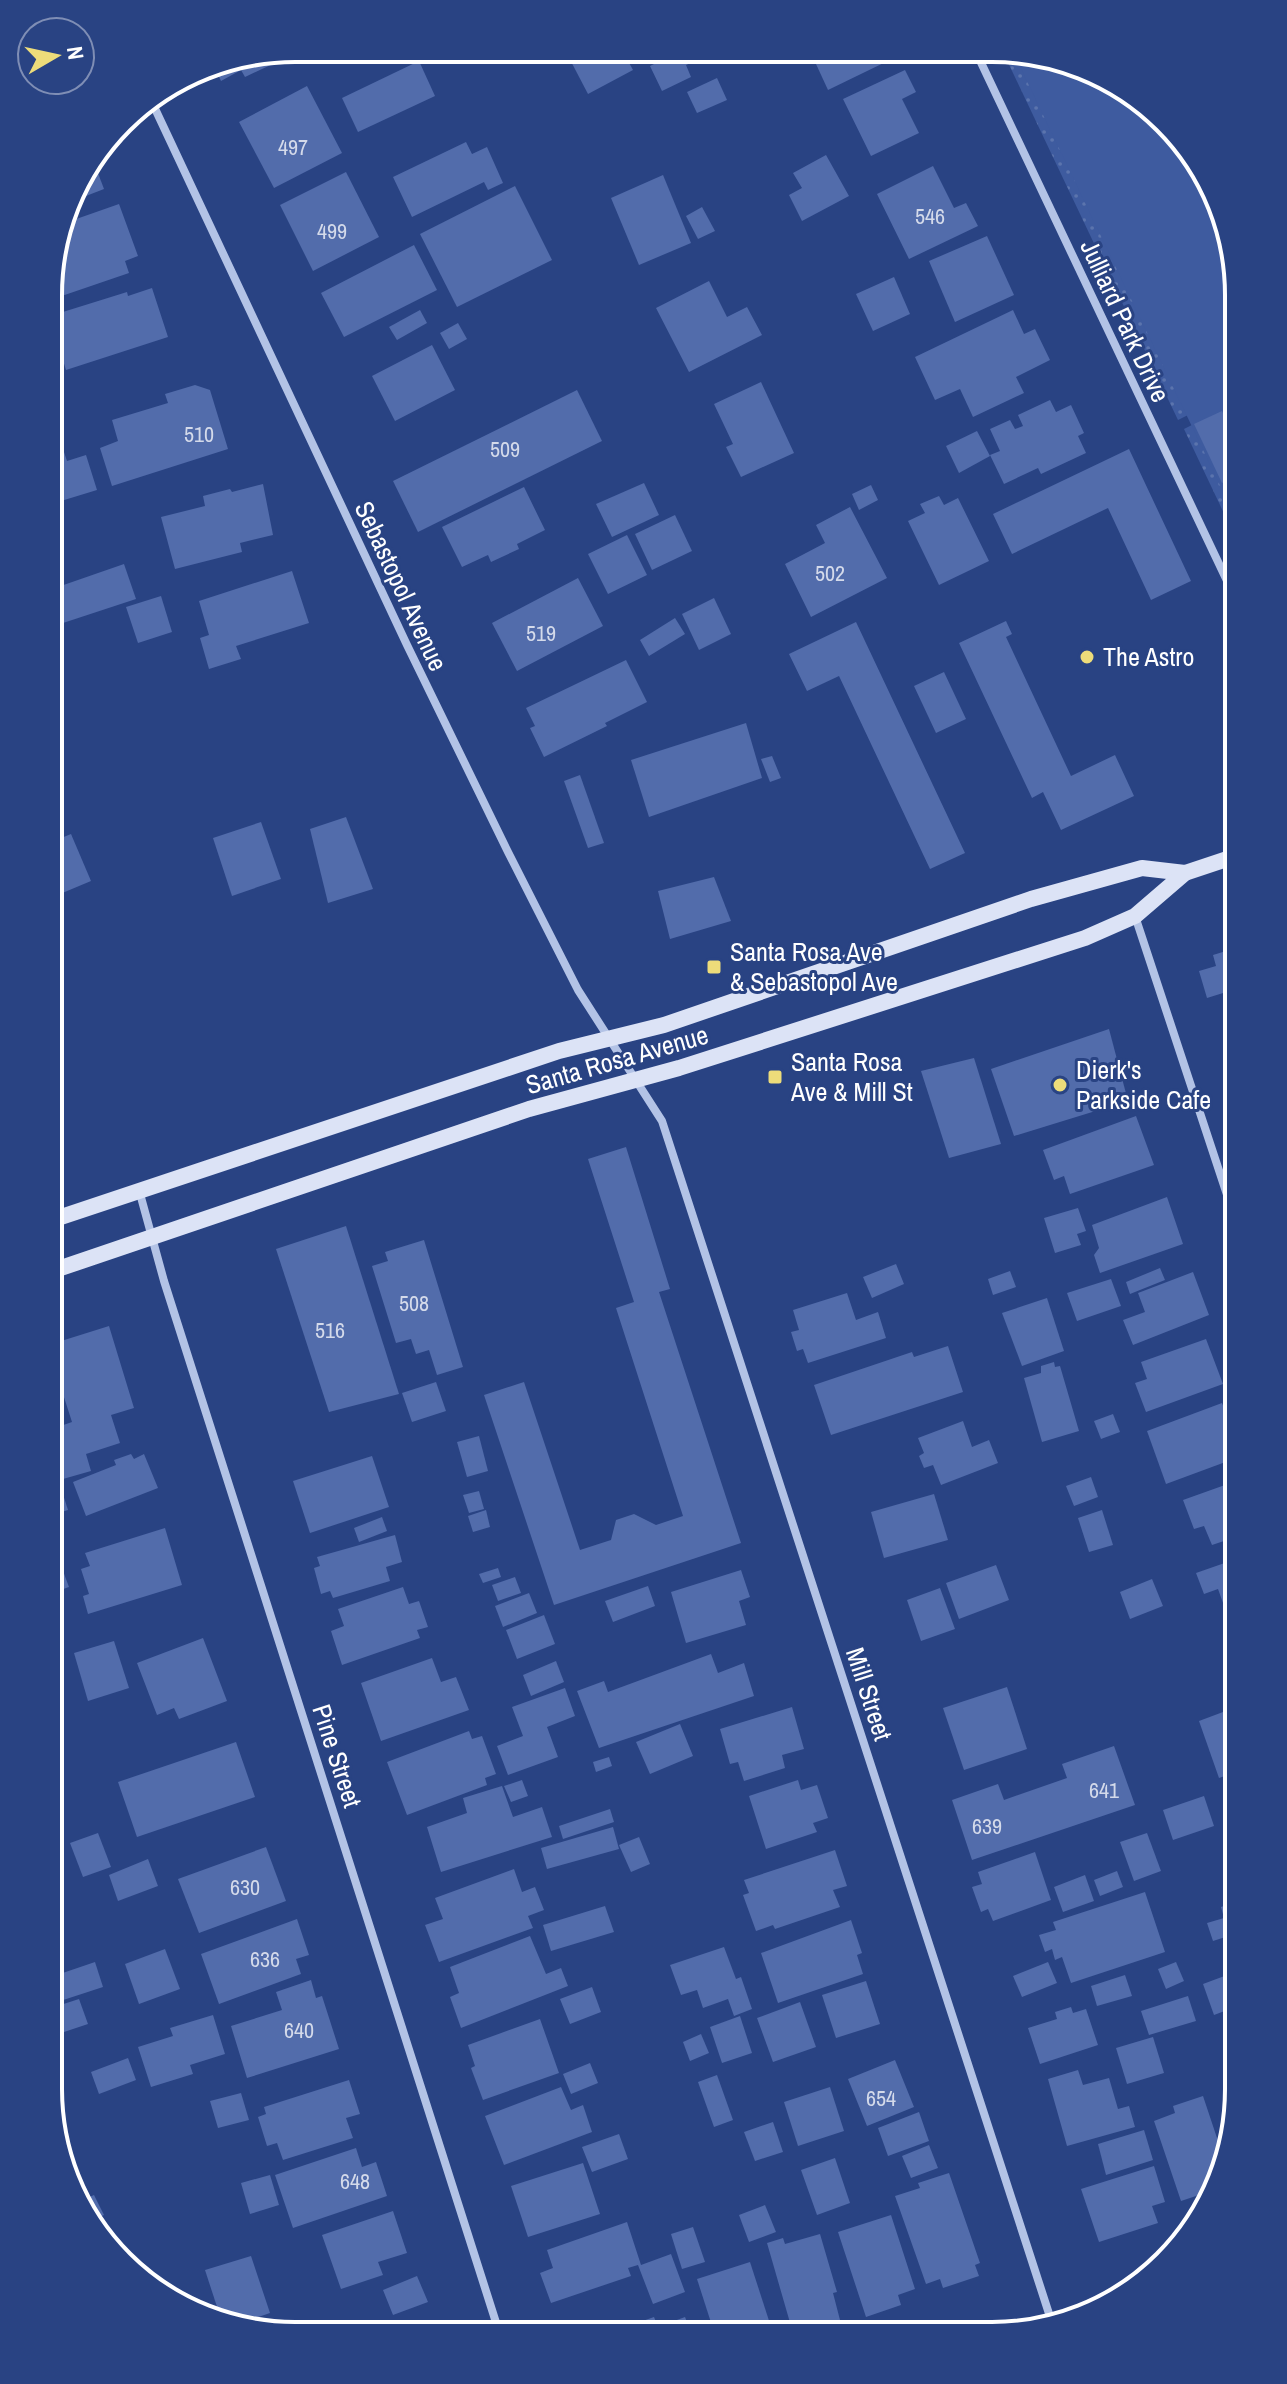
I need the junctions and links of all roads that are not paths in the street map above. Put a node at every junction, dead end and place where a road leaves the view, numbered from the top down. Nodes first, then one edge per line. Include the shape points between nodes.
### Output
1 (981, 62) edge
2 (155, 109) edge
3 (1225, 577) edge
4 (1225, 860) edge
5 (1185, 873) junction
6 (1135, 916) junction
7 (609, 1037) junction
8 (637, 1080) junction
9 (138, 1189) junction
10 (1225, 1189) edge
11 (62, 1216) edge
12 (152, 1235) junction
13 (62, 1267) edge
14 (1049, 2315) edge
15 (496, 2322) edge

1 - 3 street, Julliard Park Drive
2 - 7 street, Sebastopol Avenue via 508,852 578,990
4 - 5 main road, Santa Rosa Avenue
5 - 6 main road, Santa Rosa Avenue
5 - 7 main road, Santa Rosa Avenue via 1142,868 1102,878 664,1025
6 - 8 main road, Santa Rosa Avenue via 1085,938
6 - 10 street
7 - 8 street, Sebastopol Avenue
7 - 9 main road, Santa Rosa Avenue
8 - 12 main road, Santa Rosa Avenue via 529,1109
8 - 14 street, Mill Street via 662,1121
9 - 11 main road, Santa Rosa Avenue
9 - 12 street, Pine Street
12 - 13 main road, Santa Rosa Avenue
12 - 15 street, Pine Street

